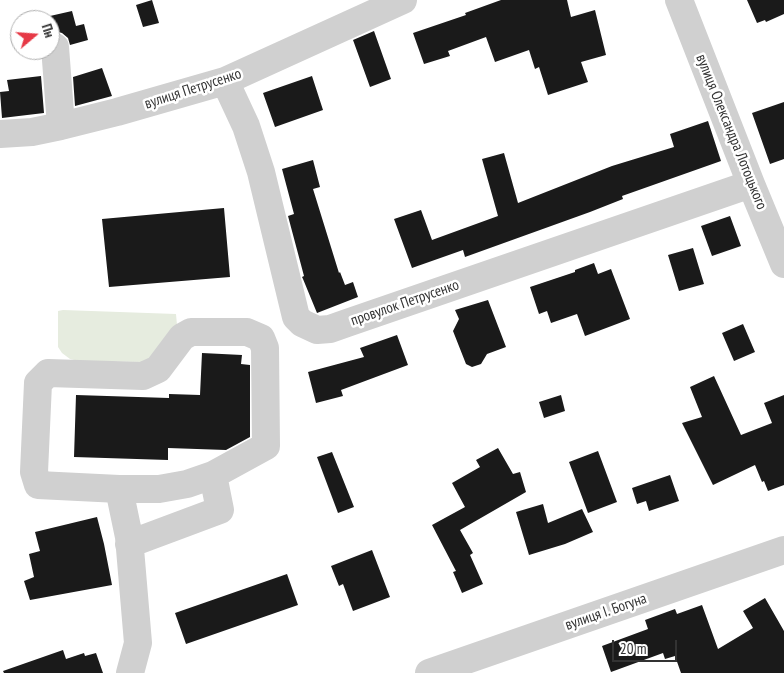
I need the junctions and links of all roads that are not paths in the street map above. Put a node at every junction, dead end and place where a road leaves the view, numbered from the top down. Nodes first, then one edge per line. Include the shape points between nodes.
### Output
1 (403, 0) edge
2 (679, 0) edge
3 (56, 60) edge
4 (225, 81) junction
5 (61, 126) junction
6 (0, 134) edge
7 (750, 184) junction
8 (784, 264) edge
9 (213, 475) junction
10 (119, 489) junction
11 (129, 544) junction
12 (784, 550) edge
13 (130, 673) edge
14 (429, 673) edge

1 - 4 street, вулиця Петрусенко
2 - 7 street, вулиця Олександра Лотоцького
3 - 5 street
4 - 5 street, вулиця Петрусенко
4 - 7 street, провулок Петрусенко via 246,126 261,172 296,317 317,330 356,320
5 - 6 street, вулиця Петрусенко
7 - 8 street, вулиця Олександра Лотоцького
9 - 10 street via 159,489
9 - 10 street via 266,446 265,348 261,338 247,332 192,332 182,337 158,369 143,376 48,373 38,383 34,472 38,485
9 - 11 street via 220,510
10 - 11 street
11 - 13 street via 138,643
12 - 14 street, вулиця І. Богуна

